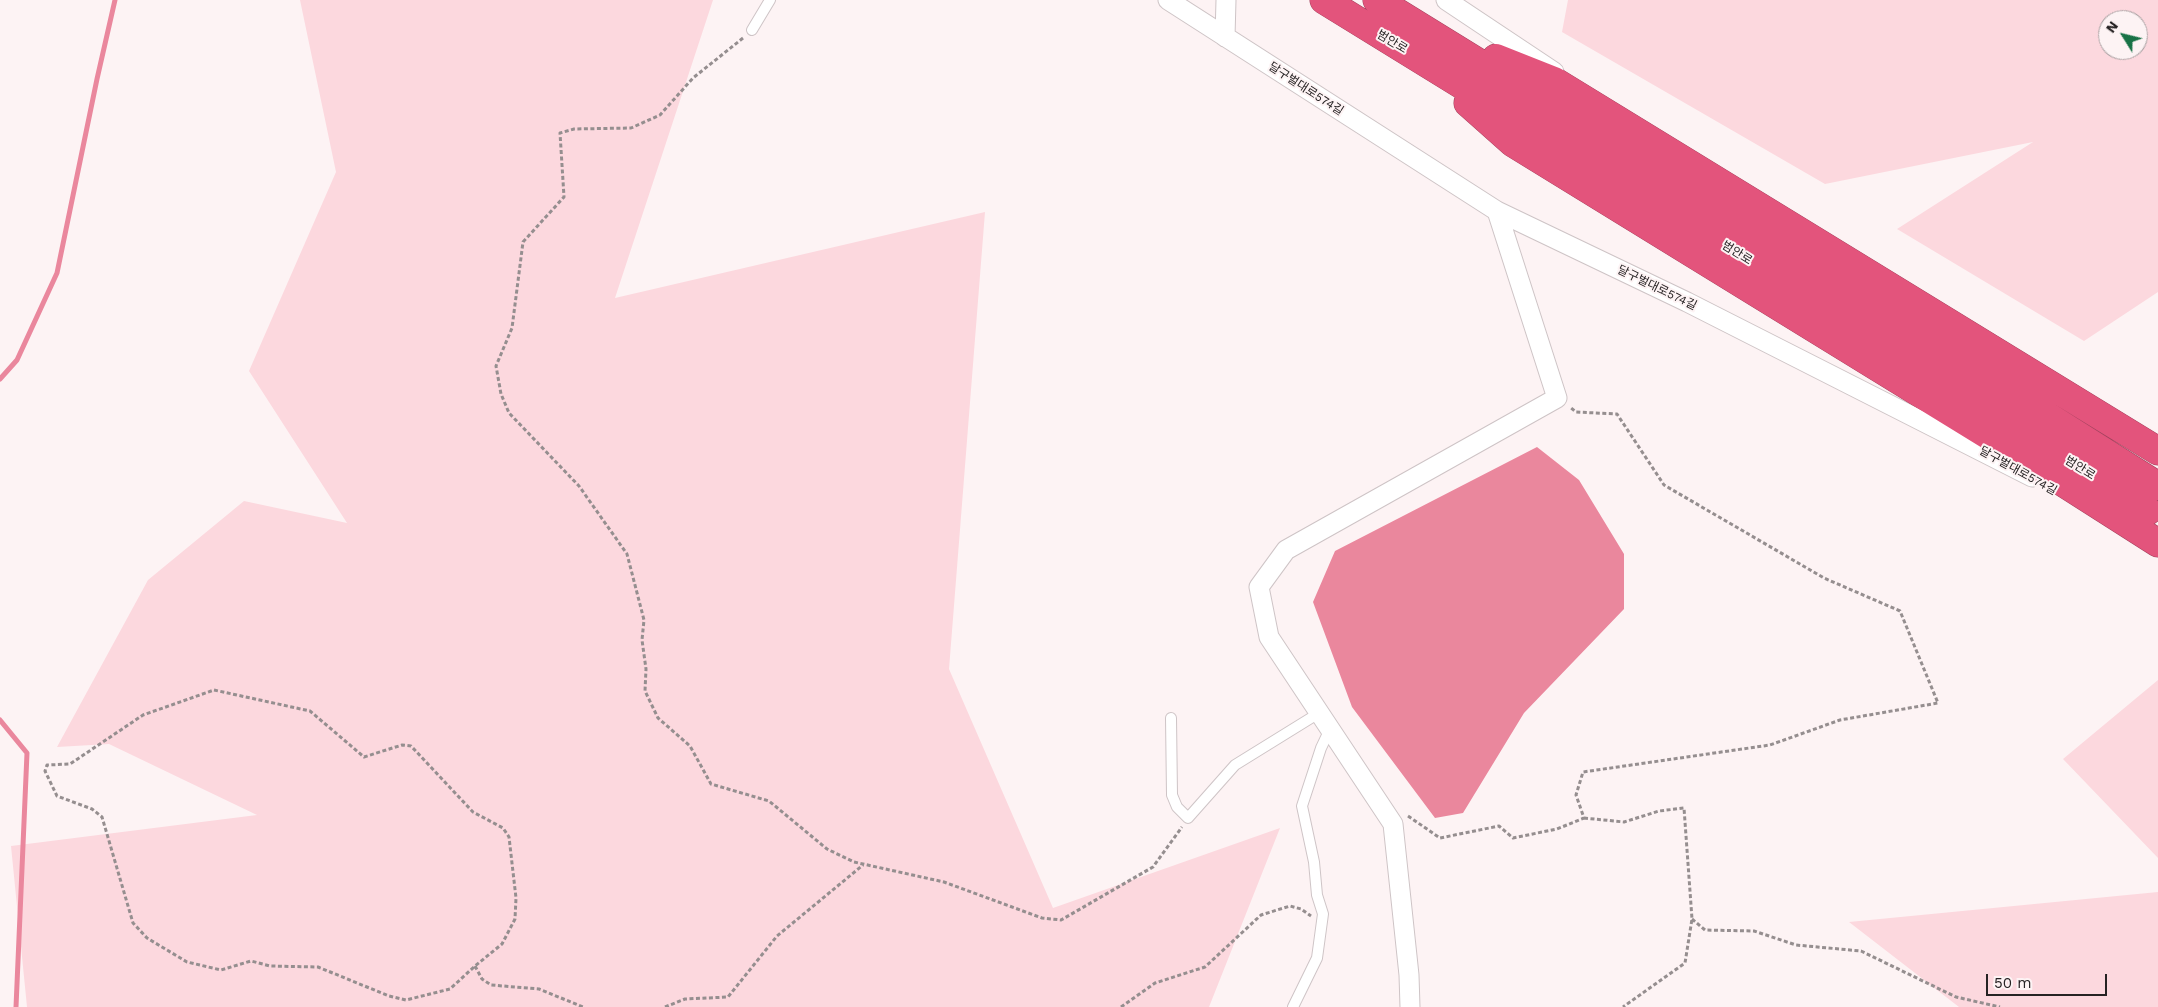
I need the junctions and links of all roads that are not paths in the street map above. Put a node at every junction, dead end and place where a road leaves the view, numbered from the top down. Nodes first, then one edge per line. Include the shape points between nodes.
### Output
1 (770, 0) edge
2 (1168, 0) edge
3 (1226, 0) edge
4 (1324, 0) edge
5 (1377, 0) edge
6 (1446, 0) edge
7 (752, 30) road end
8 (1432, 34) junction
9 (1225, 37) junction
10 (1410, 53) junction
11 (1711, 177) junction
12 (1497, 211) junction
13 (2158, 451) edge
14 (2158, 486) edge
15 (2148, 511) dead end
16 (2157, 545) edge
17 (1319, 713) junction
18 (1171, 718) dead end
19 (1330, 730) junction
20 (1293, 1007) edge
21 (1410, 1007) edge

1 - 7 lane
2 - 9 street, 달구벌대로574길
3 - 9 street
4 - 10 highway, 범안로
5 - 8 highway
6 - 11 street
8 - 11 highway via 1554,81
8 - 14 highway
9 - 12 street, 달구벌대로574길
10 - 15 highway, 범안로 via 1831,311
10 - 16 highway via 1513,143 2001,442
11 - 13 highway
12 - 16 street, 달구벌대로574길 via 1687,302 2028,474
12 - 17 street via 1557,398 1286,550 1259,587 1269,637
17 - 18 lane via 1235,765 1188,818 1177,807 1172,795
17 - 19 street
19 - 20 lane via 1302,806 1323,914 1317,958
19 - 21 street via 1392,824

